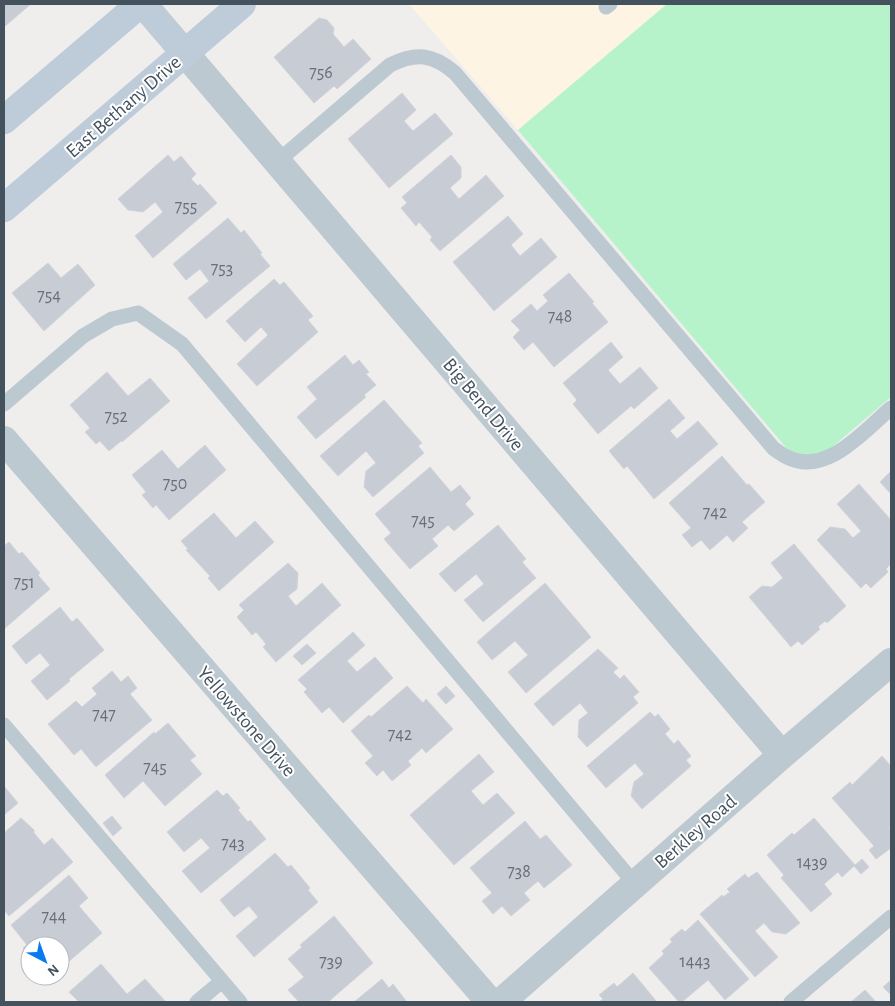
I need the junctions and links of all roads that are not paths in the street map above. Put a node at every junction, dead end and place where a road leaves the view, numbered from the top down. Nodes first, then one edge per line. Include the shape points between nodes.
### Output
1 (142, 4) edge
2 (242, 4) edge
3 (184, 52) junction
4 (4, 120) edge
5 (278, 161) junction
6 (4, 208) edge
7 (4, 404) edge
8 (891, 408) edge
9 (4, 440) edge
10 (891, 662) edge
11 (4, 725) edge
12 (782, 755) junction
13 (635, 884) junction
14 (891, 917) edge
15 (222, 981) junction
16 (197, 1002) edge
17 (240, 1002) edge
18 (490, 1002) edge
19 (501, 1002) edge
20 (791, 1002) edge

1 - 3 main road
1 - 4 main road
2 - 3 main road, East Bethany Drive
3 - 5 street, Big Bend Drive
3 - 6 main road, East Bethany Drive
5 - 8 lane via 390,65 403,58 417,56 444,63 774,448 787,458 803,462 834,456
5 - 12 street, Big Bend Drive
7 - 13 lane via 82,336 112,319 138,313 182,344
9 - 18 street, Yellowstone Drive
10 - 12 street, Berkley Road
11 - 15 lane
12 - 13 street, Berkley Road
13 - 19 street, Berkley Road
14 - 20 lane
15 - 16 lane
15 - 17 lane

